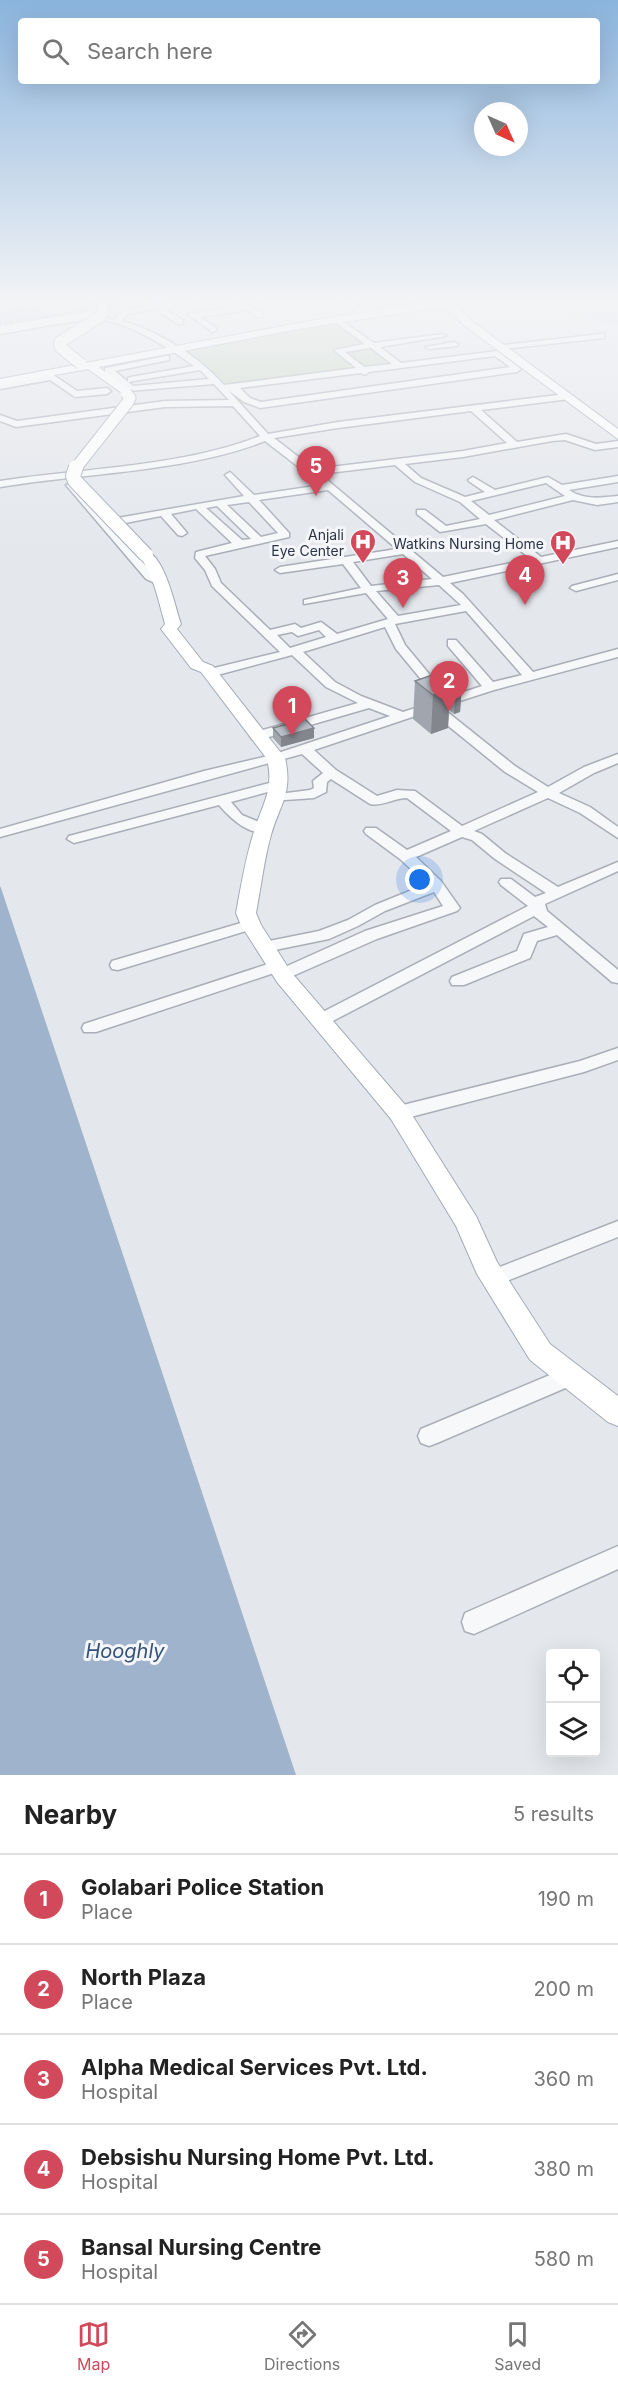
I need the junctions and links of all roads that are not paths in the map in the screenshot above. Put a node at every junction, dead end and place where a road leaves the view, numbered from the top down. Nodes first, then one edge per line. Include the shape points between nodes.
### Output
1 (60, 383) edge
2 (117, 383) edge
3 (121, 383) edge
4 (140, 383) edge
5 (221, 383) edge
6 (244, 383) edge
7 (382, 383) edge
8 (418, 383) edge
9 (548, 383) edge
10 (224, 385) junction
11 (124, 387) junction
12 (388, 387) junction
13 (107, 391) dead end
14 (566, 397) junction
15 (236, 403) junction
16 (473, 408) junction
17 (0, 418) edge
18 (618, 435) edge
19 (266, 437) junction
20 (618, 444) edge
21 (460, 445) dead end
22 (515, 445) junction
23 (469, 453) junction
24 (397, 462) junction
25 (312, 472) junction
26 (592, 473) dead end
27 (230, 475) dead end
28 (63, 476) junction
29 (473, 480) dead end
30 (617, 480) edge
31 (549, 481) junction
32 (0, 484) edge
33 (329, 487) junction
34 (560, 488) junction
35 (494, 493) junction
36 (573, 497) junction
37 (250, 498) junction
38 (618, 499) edge
39 (464, 500) junction
40 (219, 503) junction
41 (135, 504) dead end
42 (198, 506) junction
43 (421, 512) dead end
44 (164, 513) junction
45 (146, 516) junction
46 (488, 519) junction
47 (103, 524) junction
48 (182, 532) dead end
49 (259, 540) junction
50 (240, 544) junction
51 (618, 544) edge
52 (404, 551) junction
53 (346, 560) junction
54 (538, 560) junction
55 (280, 570) dead end
56 (618, 577) edge
57 (441, 581) junction
58 (161, 582) junction
59 (576, 588) dead end
60 (302, 589) dead end
61 (369, 589) junction
62 (468, 607) junction
63 (392, 621) junction
64 (267, 634) junction
65 (334, 638) junction
66 (452, 643) dead end
67 (292, 652) junction
68 (618, 653) edge
69 (209, 671) junction
70 (529, 675) junction
71 (490, 687) junction
72 (446, 701) junction
73 (369, 704) junction
74 (432, 706) junction
75 (403, 716) junction
76 (257, 736) junction
77 (305, 749) junction
78 (276, 758) junction
79 (618, 758) edge
80 (331, 773) junction
81 (277, 791) junction
82 (548, 793) junction
83 (222, 800) junction
84 (264, 829) junction
85 (371, 831) dead end
86 (460, 831) junction
87 (0, 833) edge
88 (618, 834) edge
89 (74, 839) dead end
90 (407, 856) junction
91 (618, 866) edge
92 (506, 882) dead end
93 (436, 886) junction
94 (555, 892) junction
95 (539, 907) junction
96 (251, 925) junction
97 (560, 929) junction
98 (275, 962) junction
99 (118, 965) dead end
100 (618, 978) edge
101 (458, 981) dead end
102 (321, 1020) junction
103 (90, 1028) dead end
104 (618, 1054) edge
105 (399, 1113) junction
106 (618, 1229) edge
107 (494, 1278) junction
108 (569, 1376) junction
109 (618, 1413) edge
110 (429, 1436) dead end
111 (618, 1557) edge
112 (474, 1622) dead end

1 - 13 street via 75,394
2 - 11 main road
3 - 11 street
4 - 11 street
5 - 10 street
6 - 10 street
7 - 12 street
8 - 12 street
9 - 14 main road
10 - 11 street
10 - 12 street via 260,405
10 - 15 street
11 - 58 main road, bridge via 128,402 73,476 146,555
14 - 16 street
14 - 18 main road
15 - 17 street via 165,404 16,424
15 - 19 street
16 - 19 street
16 - 22 street
19 - 25 street
19 - 28 street via 219,452
20 - 22 street via 595,447 566,437
21 - 23 street
22 - 23 street
23 - 24 street
24 - 25 street
24 - 39 street via 418,480
25 - 33 street
26 - 31 street
27 - 37 street
28 - 32 street
28 - 47 street
29 - 35 street
30 - 34 street
31 - 34 street
31 - 35 street
33 - 37 street
33 - 52 street
34 - 36 street
35 - 39 street
36 - 38 street via 597,502
36 - 46 street
37 - 40 street
37 - 49 street via 285,535
39 - 46 street
40 - 42 street
40 - 49 street
41 - 45 street
42 - 44 street
42 - 50 street
43 - 46 street via 444,530
44 - 45 street
44 - 48 street
45 - 47 street
46 - 54 street
47 - 58 street via 150,577
49 - 50 street
50 - 64 street via 200,554 200,558 216,584
51 - 54 street
52 - 53 street
52 - 57 street
53 - 55 street
53 - 61 street
54 - 57 street
56 - 59 street
57 - 61 street
57 - 62 street
58 - 69 main road via 173,624 169,629 196,665
60 - 61 street via 311,602
61 - 63 street
62 - 63 street
62 - 70 street
63 - 65 street
63 - 72 street via 400,646
64 - 65 street via 321,626
64 - 67 street
65 - 67 street
66 - 71 street
67 - 69 street
67 - 73 street via 316,676
68 - 70 street
69 - 76 main road
70 - 71 street
71 - 72 street
72 - 74 street
73 - 75 street
73 - 76 street
74 - 75 street
74 - 82 street via 510,769
75 - 77 street
76 - 78 main road
77 - 78 street
77 - 80 street
78 - 81 main road
78 - 87 street
79 - 82 street
80 - 81 street via 321,778 321,789 314,794
80 - 86 street via 375,801 410,794
81 - 83 street
81 - 84 main road
82 - 86 street
82 - 88 street via 585,810
83 - 84 street via 237,818
83 - 89 street
84 - 96 main road via 246,913
85 - 90 street
86 - 90 street
86 - 94 street via 477,837
90 - 93 street
91 - 94 street
92 - 95 street
93 - 98 street via 380,908
93 - 98 street via 452,908
94 - 95 street via 537,902
95 - 97 street via 540,913
95 - 102 street
96 - 98 main road
96 - 99 street
97 - 100 street
97 - 101 street via 530,938 524,954
98 - 102 main road
98 - 103 street
102 - 105 main road
104 - 105 street
105 - 107 main road via 467,1223
106 - 107 street
107 - 108 main road via 540,1352
108 - 109 main road
108 - 110 street
111 - 112 street

